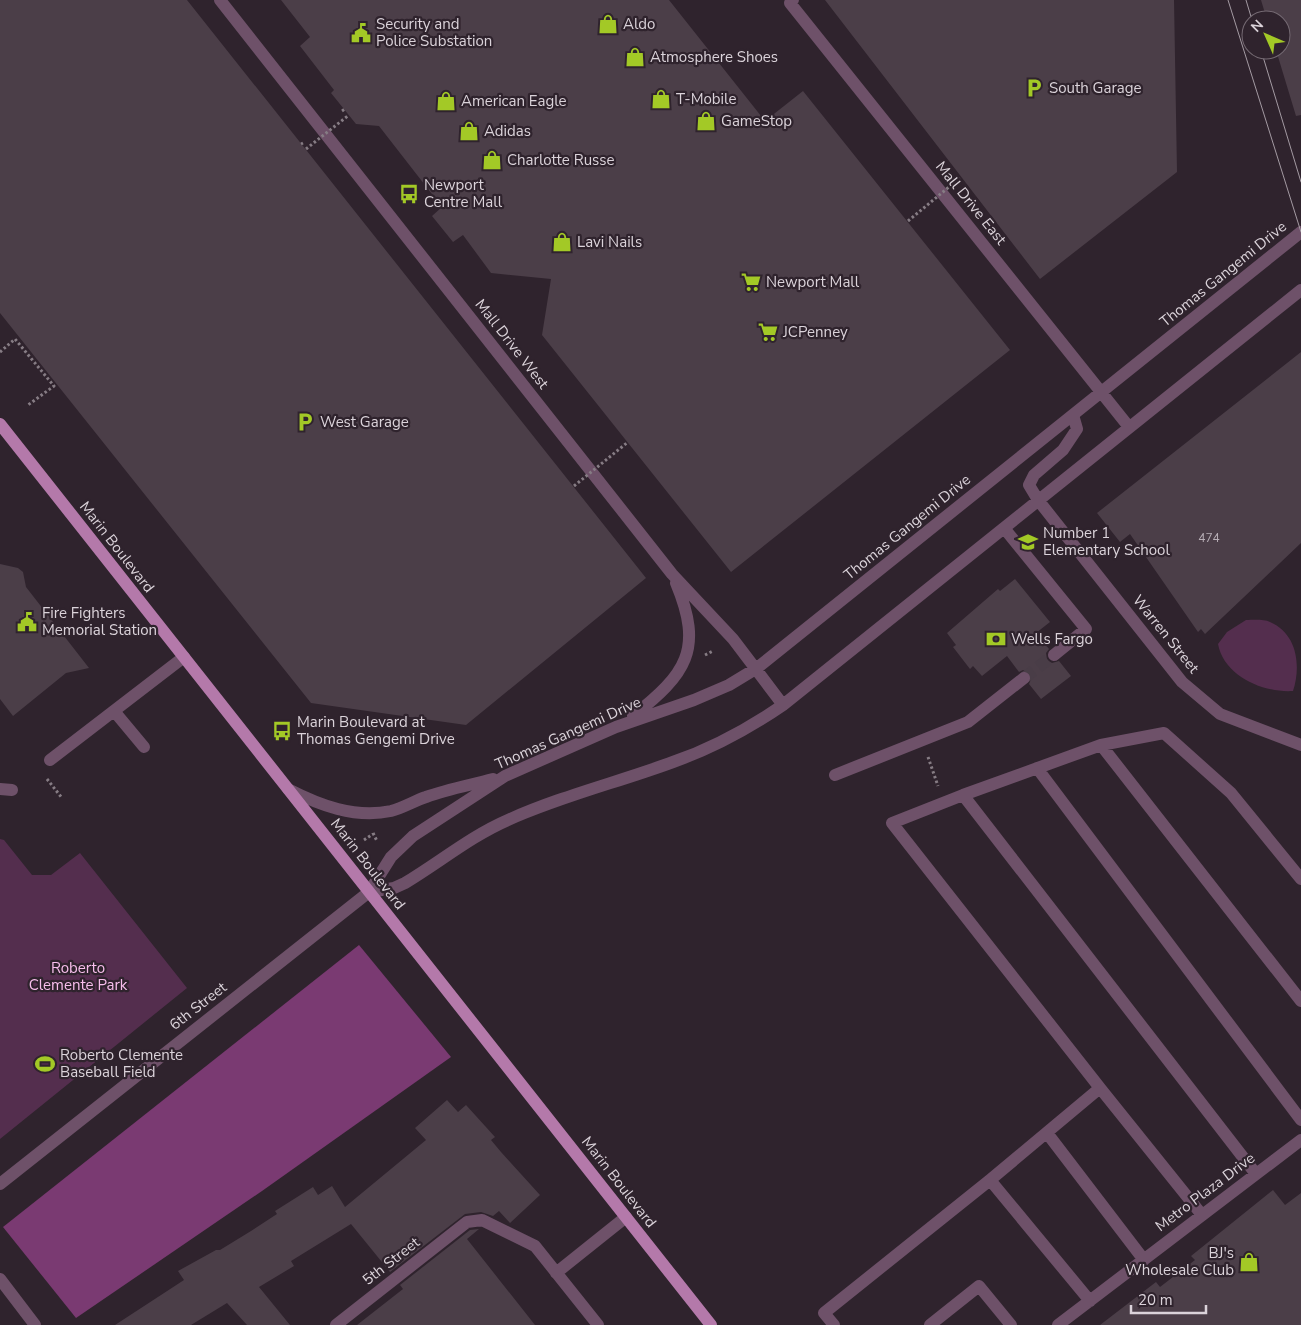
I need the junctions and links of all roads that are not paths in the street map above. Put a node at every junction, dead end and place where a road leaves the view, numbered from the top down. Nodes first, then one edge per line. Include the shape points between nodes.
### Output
1 (220, 0) edge
2 (793, 0) edge
3 (1301, 232) edge
4 (1299, 296) edge
5 (1101, 392) junction
6 (1073, 414) junction
7 (0, 424) edge
8 (1129, 427) junction
9 (1038, 500) junction
10 (1004, 528) junction
11 (672, 574) junction
12 (1054, 655) tunnel mouth
13 (184, 657) junction
14 (757, 668) junction
15 (1024, 678) tunnel mouth
16 (784, 705) junction
17 (114, 711) junction
18 (616, 727) junction
19 (1102, 745) junction
20 (1301, 745) edge
21 (144, 747) dead end
22 (50, 760) dead end
23 (1037, 768) junction
24 (835, 774) dead end
25 (505, 776) junction
26 (288, 789) junction
27 (963, 795) junction
28 (1301, 879) edge
29 (369, 892) junction
30 (1301, 1001) edge
31 (1100, 1088) junction
32 (1301, 1120) edge
33 (1047, 1132) junction
34 (1301, 1140) edge
35 (1256, 1174) junction
36 (990, 1180) junction
37 (0, 1184) edge
38 (1202, 1216) junction
39 (626, 1217) junction
40 (1144, 1260) junction
41 (556, 1273) junction
42 (0, 1279) edge
43 (1090, 1301) junction
44 (35, 1325) edge
45 (336, 1325) edge
46 (598, 1325) edge
47 (711, 1325) edge
48 (834, 1325) edge
49 (930, 1325) edge
50 (1011, 1325) edge
51 (1058, 1325) edge

1 - 11 street, Mall Drive West
2 - 5 street, Mall Drive East via 790,3
3 - 5 street, Thomas Gangemi Drive
4 - 8 street
5 - 6 street, Thomas Gangemi Drive
5 - 8 street, Mall Drive East
6 - 9 street via 1077,430 1063,450 1034,475 1029,485
6 - 14 street, Thomas Gangemi Drive
7 - 13 main road, Marin Boulevard
8 - 9 street
9 - 10 street
9 - 20 street, Warren Street via 1182,682 1220,714
10 - 12 street via 1086,629
10 - 16 street
11 - 14 street, Mall Drive West
11 - 18 street via 689,614 688,649 683,663 669,686
13 - 17 street
13 - 26 main road, Marin Boulevard
14 - 16 street, Mall Drive West
14 - 18 street, Thomas Gangemi Drive via 694,700
15 - 24 street via 968,722
16 - 29 street via 734,736 694,754 508,820 467,841 405,883
17 - 21 street
17 - 22 street
18 - 25 street, Thomas Gangemi Drive
19 - 23 street
19 - 28 street via 1164,733 1231,793
19 - 30 street
23 - 27 street
23 - 32 street
25 - 26 street via 374,813 358,813 324,805
25 - 29 street, Thomas Gangemi Drive via 412,836 391,858
26 - 29 main road, Marin Boulevard
27 - 31 street via 892,823
27 - 35 street
29 - 37 street, 6th Street
29 - 39 main road, Marin Boulevard
31 - 33 street
31 - 38 street
33 - 36 street
33 - 40 street
34 - 35 street, Metro Plaza Drive
35 - 38 street, Metro Plaza Drive
36 - 43 street
36 - 48 street via 824,1312
38 - 40 street, Metro Plaza Drive
39 - 41 street
39 - 47 main road, Marin Boulevard
40 - 43 street, Metro Plaza Drive
41 - 45 street, 5th Street via 535,1246 482,1220 467,1222
41 - 46 street
42 - 44 street
43 - 51 street, Metro Plaza Drive
49 - 50 street via 979,1286

